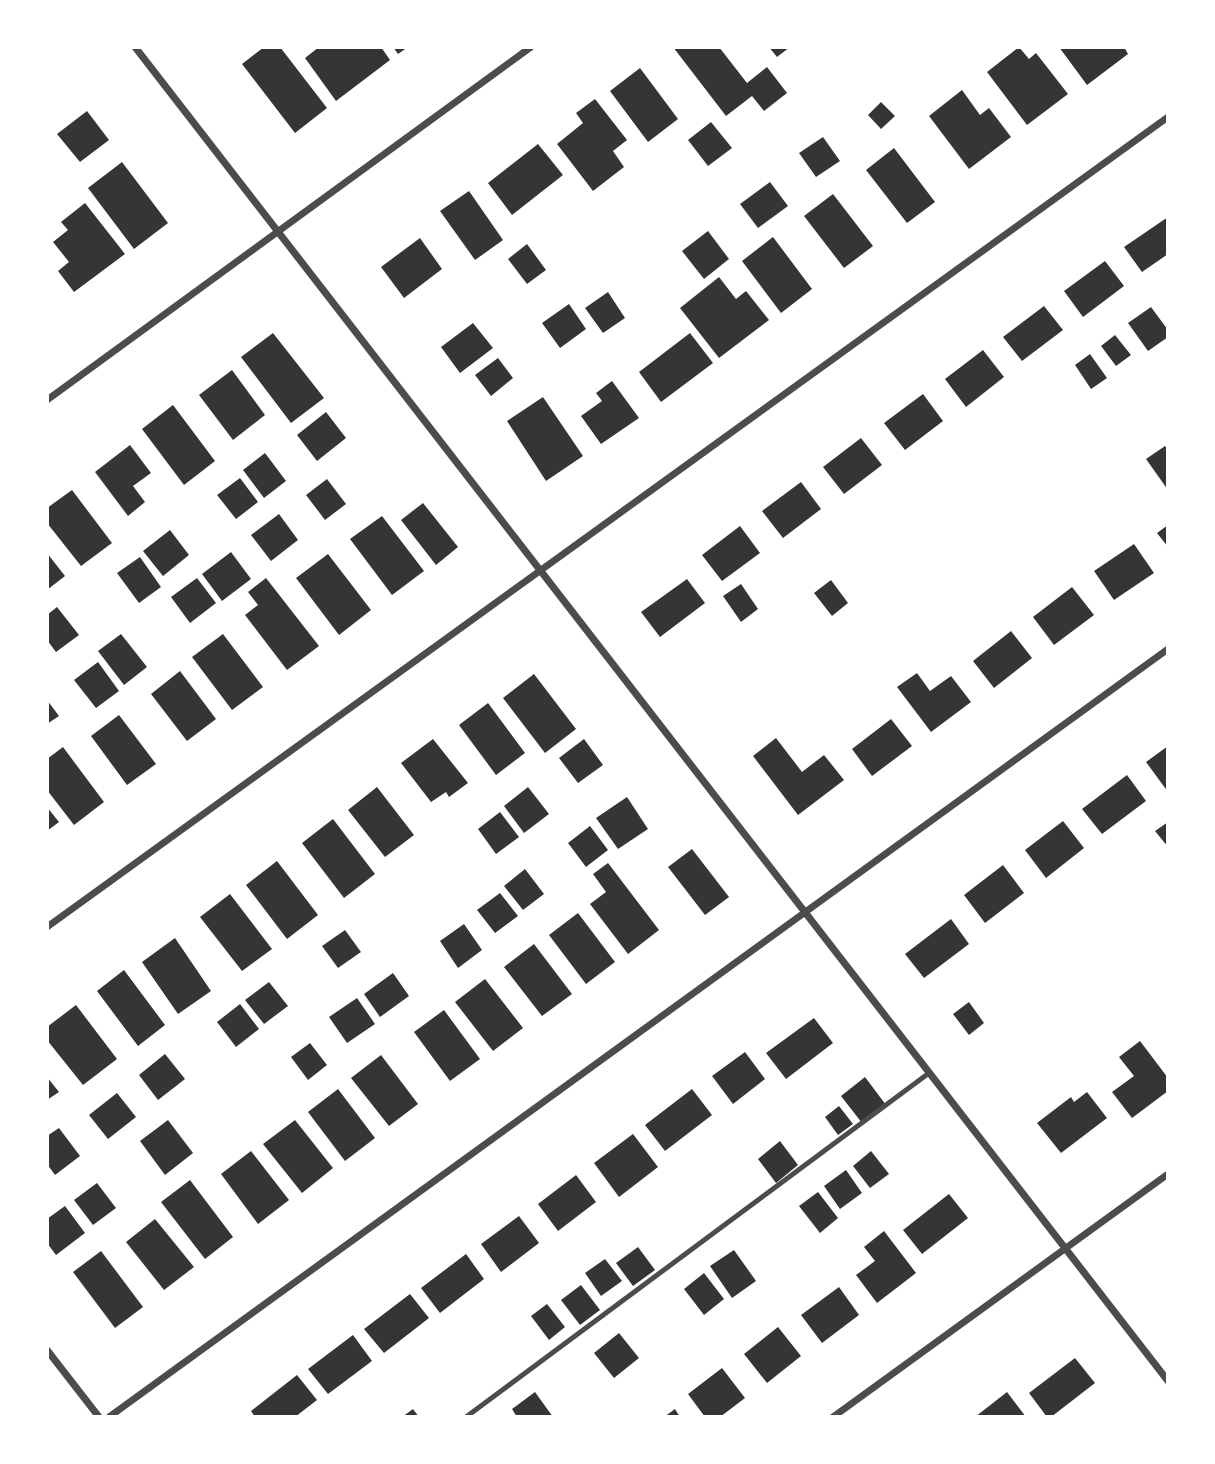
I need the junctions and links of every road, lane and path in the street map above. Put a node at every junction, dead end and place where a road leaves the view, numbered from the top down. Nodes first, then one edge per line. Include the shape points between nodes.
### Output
1 (135, 47) edge
2 (531, 47) edge
3 (1168, 117) edge
4 (278, 232) junction
5 (47, 400) edge
6 (540, 570) junction
7 (1168, 649) edge
8 (804, 912) junction
9 (47, 927) edge
10 (929, 1073) junction
11 (1168, 1174) edge
12 (1065, 1248) junction
13 (47, 1350) edge
14 (1168, 1381) edge
15 (99, 1417) edge
16 (109, 1417) edge
17 (466, 1417) edge
18 (833, 1417) edge

1 - 4 street
2 - 4 street
3 - 6 street
4 - 5 street
4 - 6 street
6 - 8 street
6 - 9 street
7 - 8 street
8 - 10 street
8 - 16 street
10 - 12 street
10 - 17 lane
11 - 12 street
12 - 14 street
12 - 18 street
13 - 15 street

